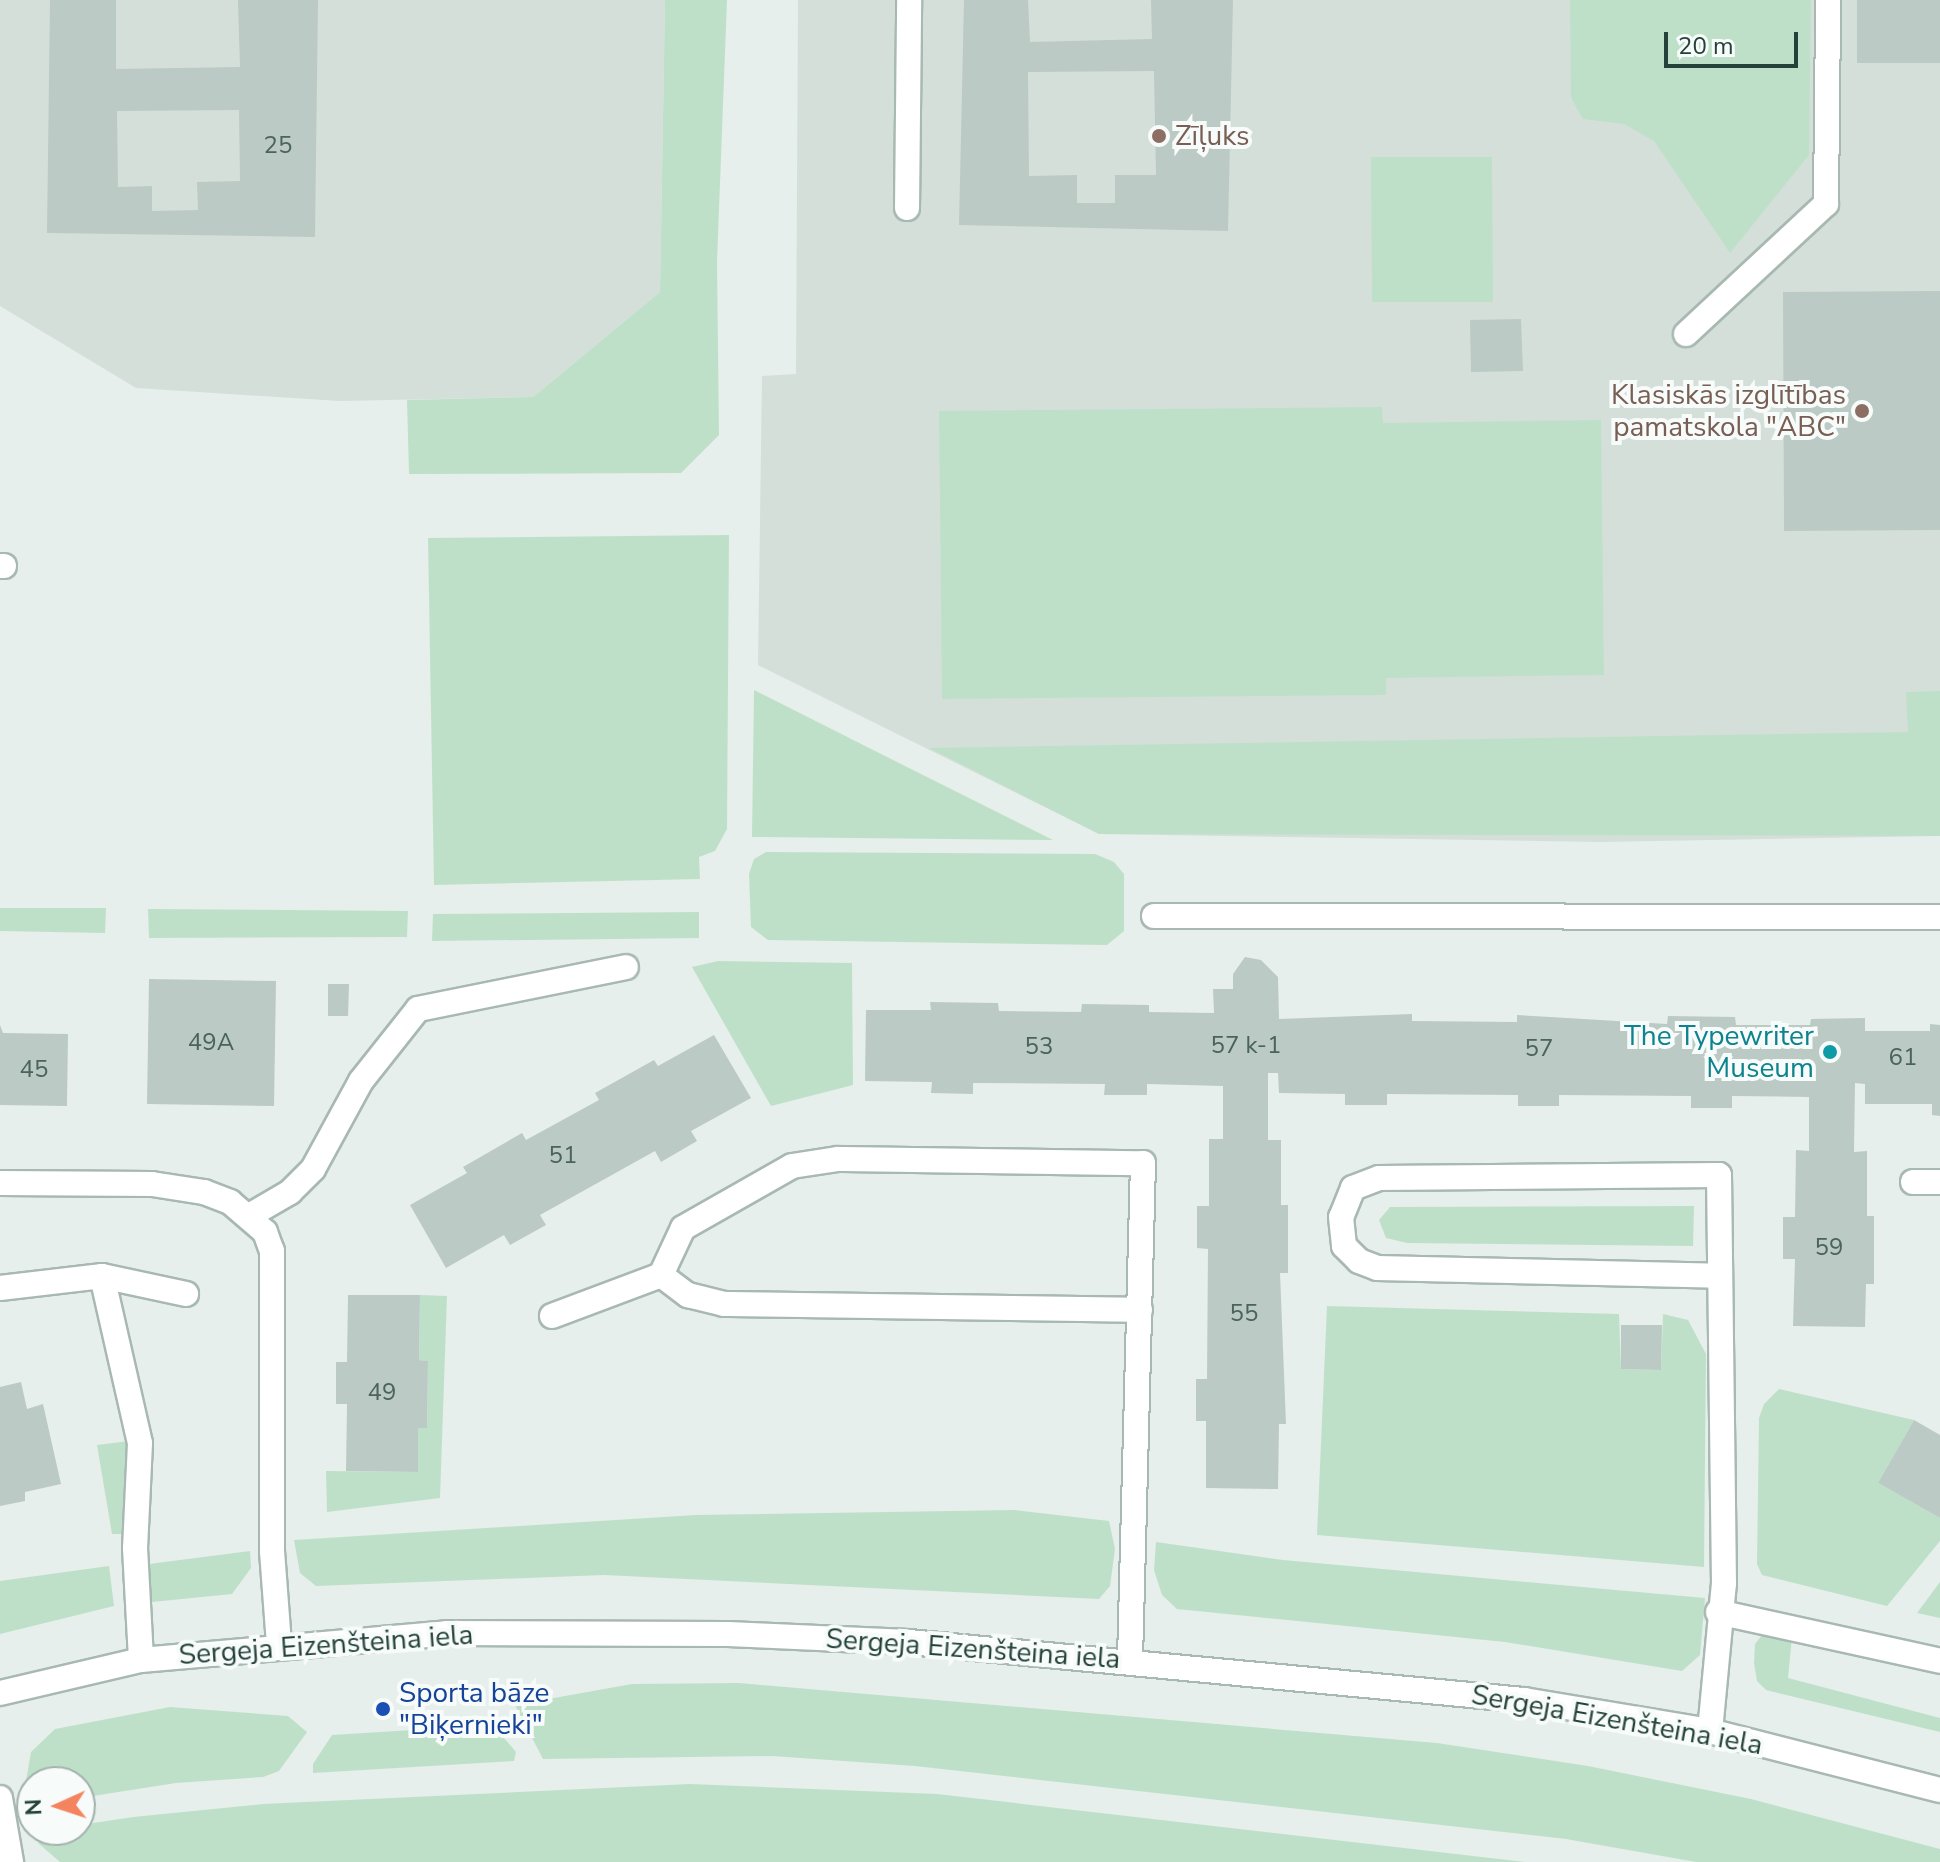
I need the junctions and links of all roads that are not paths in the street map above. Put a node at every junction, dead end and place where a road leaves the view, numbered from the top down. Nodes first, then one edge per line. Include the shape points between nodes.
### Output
1 (909, 0) edge
2 (1828, 0) edge
3 (907, 208) dead end
4 (1686, 334) dead end
5 (1154, 916) dead end
6 (1940, 917) edge
7 (626, 967) dead end
8 (1913, 1182) dead end
9 (1940, 1182) edge
10 (0, 1183) edge
11 (249, 1216) junction
12 (661, 1275) junction
13 (102, 1276) junction
14 (1719, 1276) junction
15 (0, 1288) edge
16 (186, 1294) dead end
17 (1140, 1310) junction
18 (552, 1316) dead end
19 (1718, 1612) junction
20 (279, 1645) junction
21 (141, 1660) junction
22 (1130, 1661) junction
23 (1940, 1661) edge
24 (0, 1693) edge
25 (1710, 1731) junction
26 (1940, 1790) edge
27 (0, 1798) edge
28 (11, 1862) edge

1 - 3 street
2 - 4 street via 1826,204
5 - 6 street
7 - 11 street via 418,1009 361,1081 313,1169 290,1192
8 - 9 street
10 - 11 street via 152,1184 204,1192
11 - 20 street via 265,1232 272,1251 271,1532
12 - 17 street via 688,1295 724,1304
12 - 17 street via 683,1228 770,1176 804,1163 1143,1163
12 - 18 street
13 - 15 street
13 - 16 street
13 - 21 street via 140,1443 135,1548
14 - 14 street via 1719,1175 1379,1178 1353,1188 1341,1217 1344,1246 1359,1261 1377,1268
14 - 19 street via 1724,1584
17 - 22 street
19 - 23 street
19 - 25 street
20 - 21 street, Sergeja Eizenšteina iela
20 - 22 street, Sergeja Eizenšteina iela via 447,1633 603,1631 909,1642
21 - 24 street, Sergeja Eizenšteina iela
22 - 25 street, Sergeja Eizenšteina iela via 1524,1700
25 - 26 street, Sergeja Eizenšteina iela
27 - 28 street

